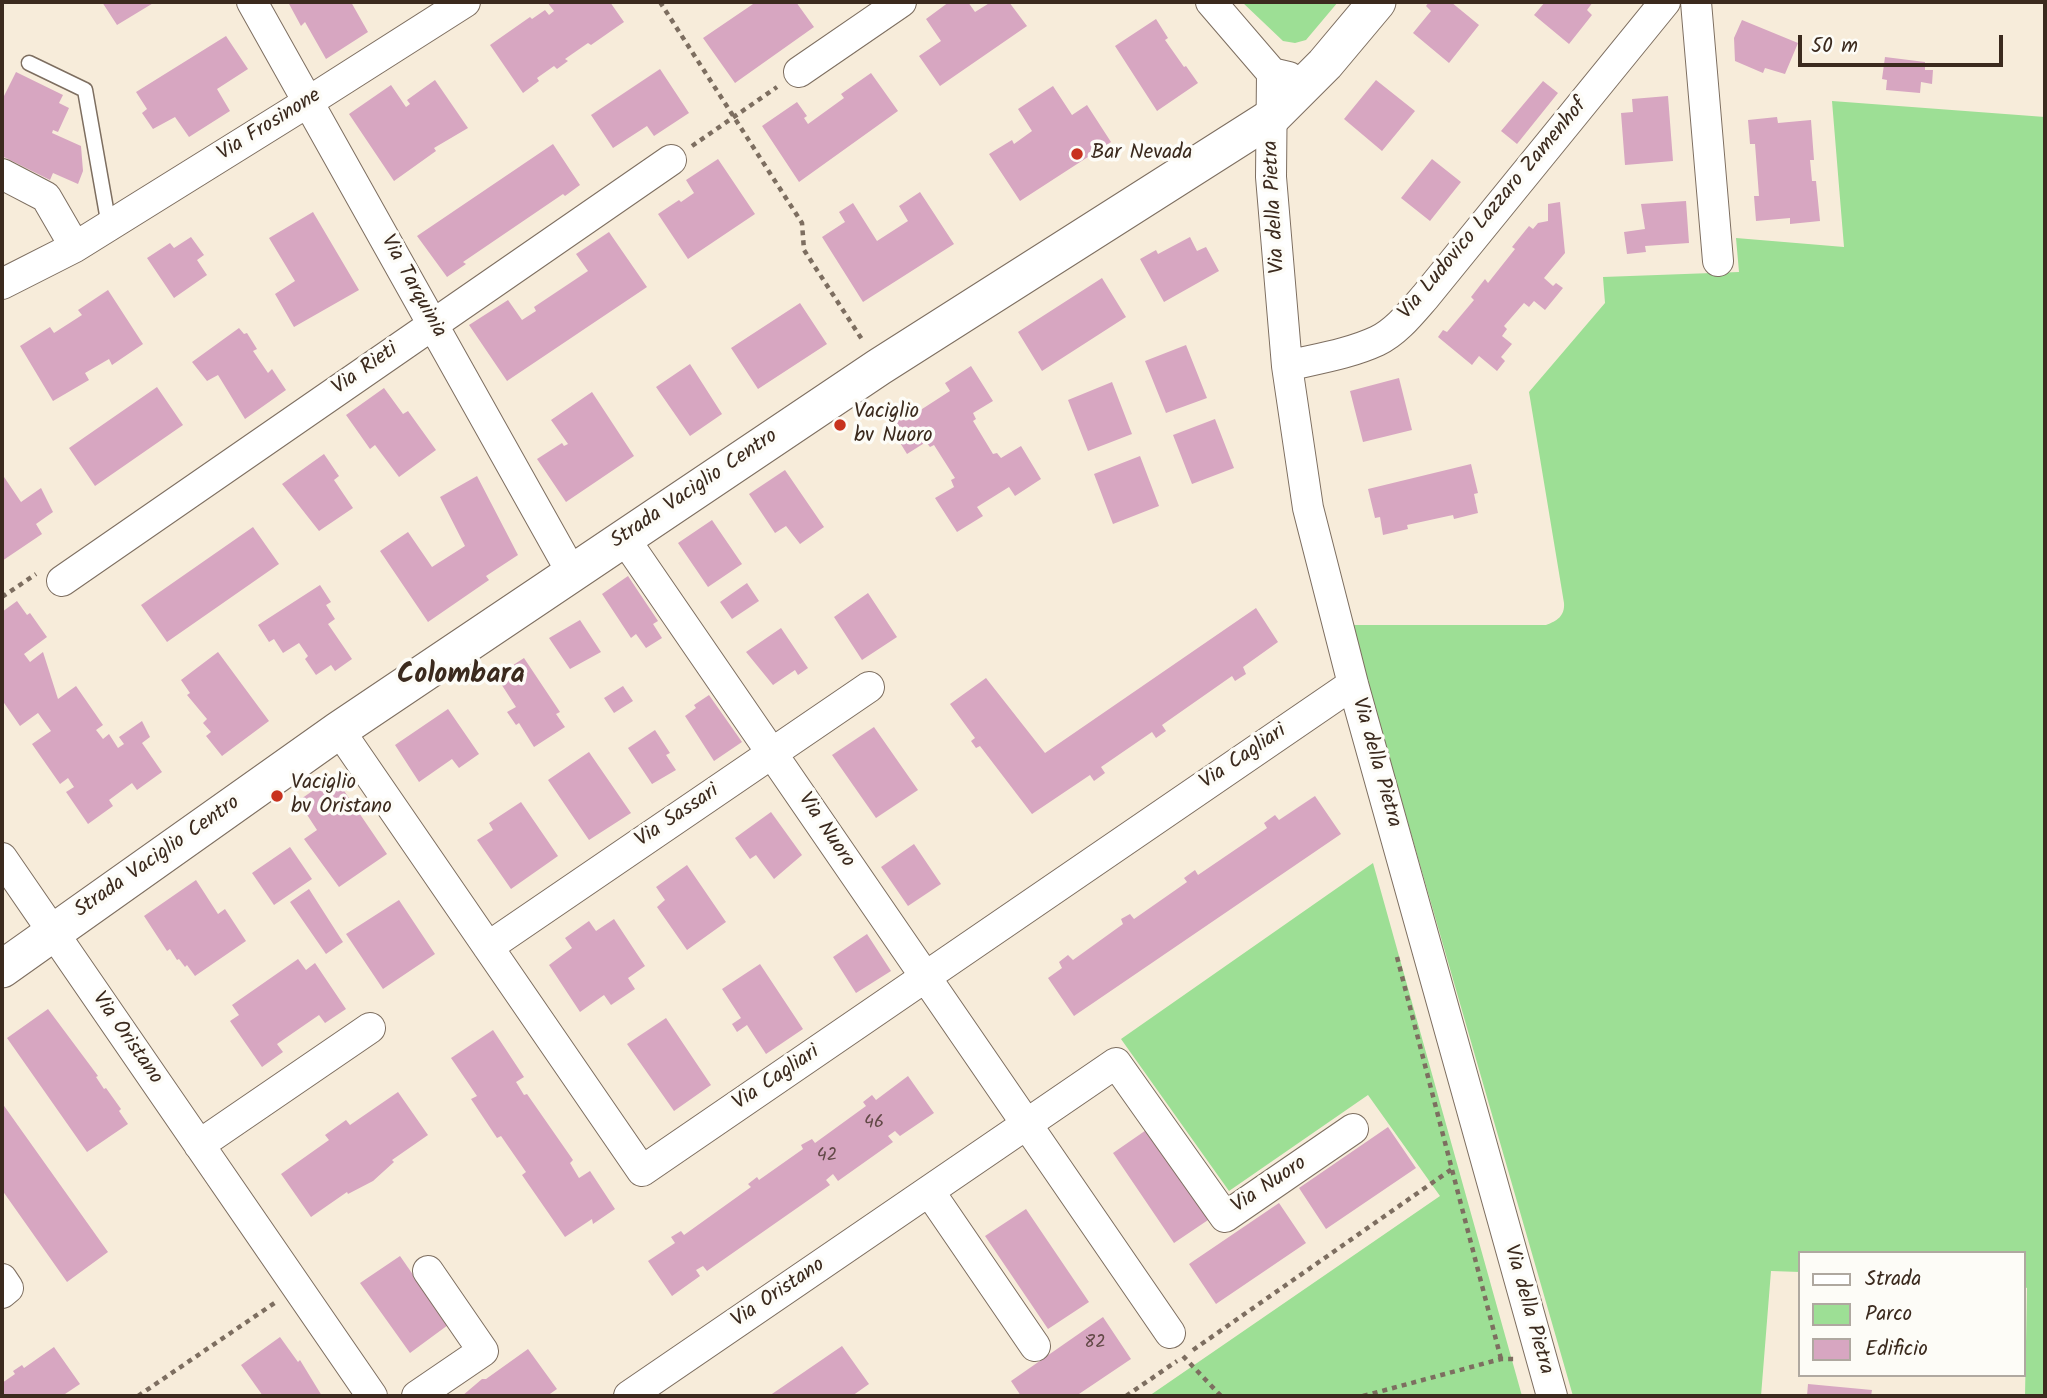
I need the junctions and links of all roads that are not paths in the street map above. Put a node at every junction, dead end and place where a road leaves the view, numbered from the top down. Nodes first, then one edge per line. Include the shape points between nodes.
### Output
1 (252, 2) edge
2 (465, 2) edge
3 (901, 2) edge
4 (1211, 2) edge
5 (1377, 2) edge
6 (1665, 2) edge
7 (1696, 2) edge
8 (30, 63) dead end
9 (799, 72) road end
10 (1272, 73) junction
11 (1308, 81) junction
12 (308, 102) junction
13 (1272, 117) junction
14 (671, 160) road end
15 (2, 174) edge
16 (109, 226) junction
17 (75, 247) junction
18 (1718, 261) dead end
19 (2, 284) edge
20 (433, 324) junction
21 (1287, 366) junction
22 (624, 538) junction
23 (572, 573) junction
24 (62, 581) dead end
25 (1353, 684) junction
26 (869, 687) dead end
27 (339, 730) junction
28 (771, 753) junction
29 (2, 858) edge
30 (53, 933) junction
31 (488, 947) junction
32 (2, 969) edge
33 (925, 977) junction
34 (370, 1028) dead end
35 (1027, 1124) junction
36 (1353, 1129) dead end
37 (200, 1145) junction
38 (929, 1191) junction
39 (428, 1271) dead end
40 (2, 1279) edge
41 (2, 1293) edge
42 (1177, 1345) road end
43 (1035, 1346) dead end
44 (372, 1396) edge
45 (417, 1396) edge
46 (629, 1396) edge
47 (1552, 1396) edge

1 - 12 street, Via Tarquinia
2 - 12 street, Via Frosinone
3 - 9 street
4 - 10 street
5 - 11 street, Strada Vaciglio Centro
6 - 21 street, Via Ludovico Lazzaro Zamenhof via 1396,327 1377,341
7 - 18 street
8 - 16 lane via 85,90
10 - 11 street
10 - 13 street, Via della Pietra
11 - 13 street, Strada Vaciglio Centro
12 - 16 street, Via Frosinone
12 - 20 street, Via Tarquinia
13 - 21 street, Via della Pietra via 1271,177
13 - 22 street, Strada Vaciglio Centro via 879,367
14 - 20 street, Via Rieti
15 - 17 street via 46,197
16 - 17 street, Via Frosinone
17 - 19 street, Via Frosinone
20 - 23 street, Via Tarquinia
20 - 24 street, Via Rieti
21 - 25 street, Via della Pietra via 1308,508
22 - 23 street, Strada Vaciglio Centro
22 - 28 street, Via Nuoro
23 - 27 street, Strada Vaciglio Centro
25 - 33 street, Via Cagliari
25 - 47 street, Via della Pietra
26 - 28 street, Via Sassari
27 - 30 street, Strada Vaciglio Centro
27 - 31 street, Via Cagliari
28 - 31 street, Via Sassari
28 - 33 street, Via Nuoro
29 - 30 street, Via Oristano
30 - 32 street, Strada Vaciglio Centro
30 - 37 street, Via Oristano
31 - 33 street, Via Cagliari via 642,1171
33 - 35 street, Via Nuoro
34 - 37 street
35 - 36 street, Via Nuoro via 1116,1063 1225,1217
35 - 38 street, Via Oristano
35 - 42 street, Via Nuoro
37 - 44 street, Via Oristano
38 - 43 street
38 - 46 street, Via Oristano
39 - 45 street via 483,1351
40 - 41 street via 8,1288

